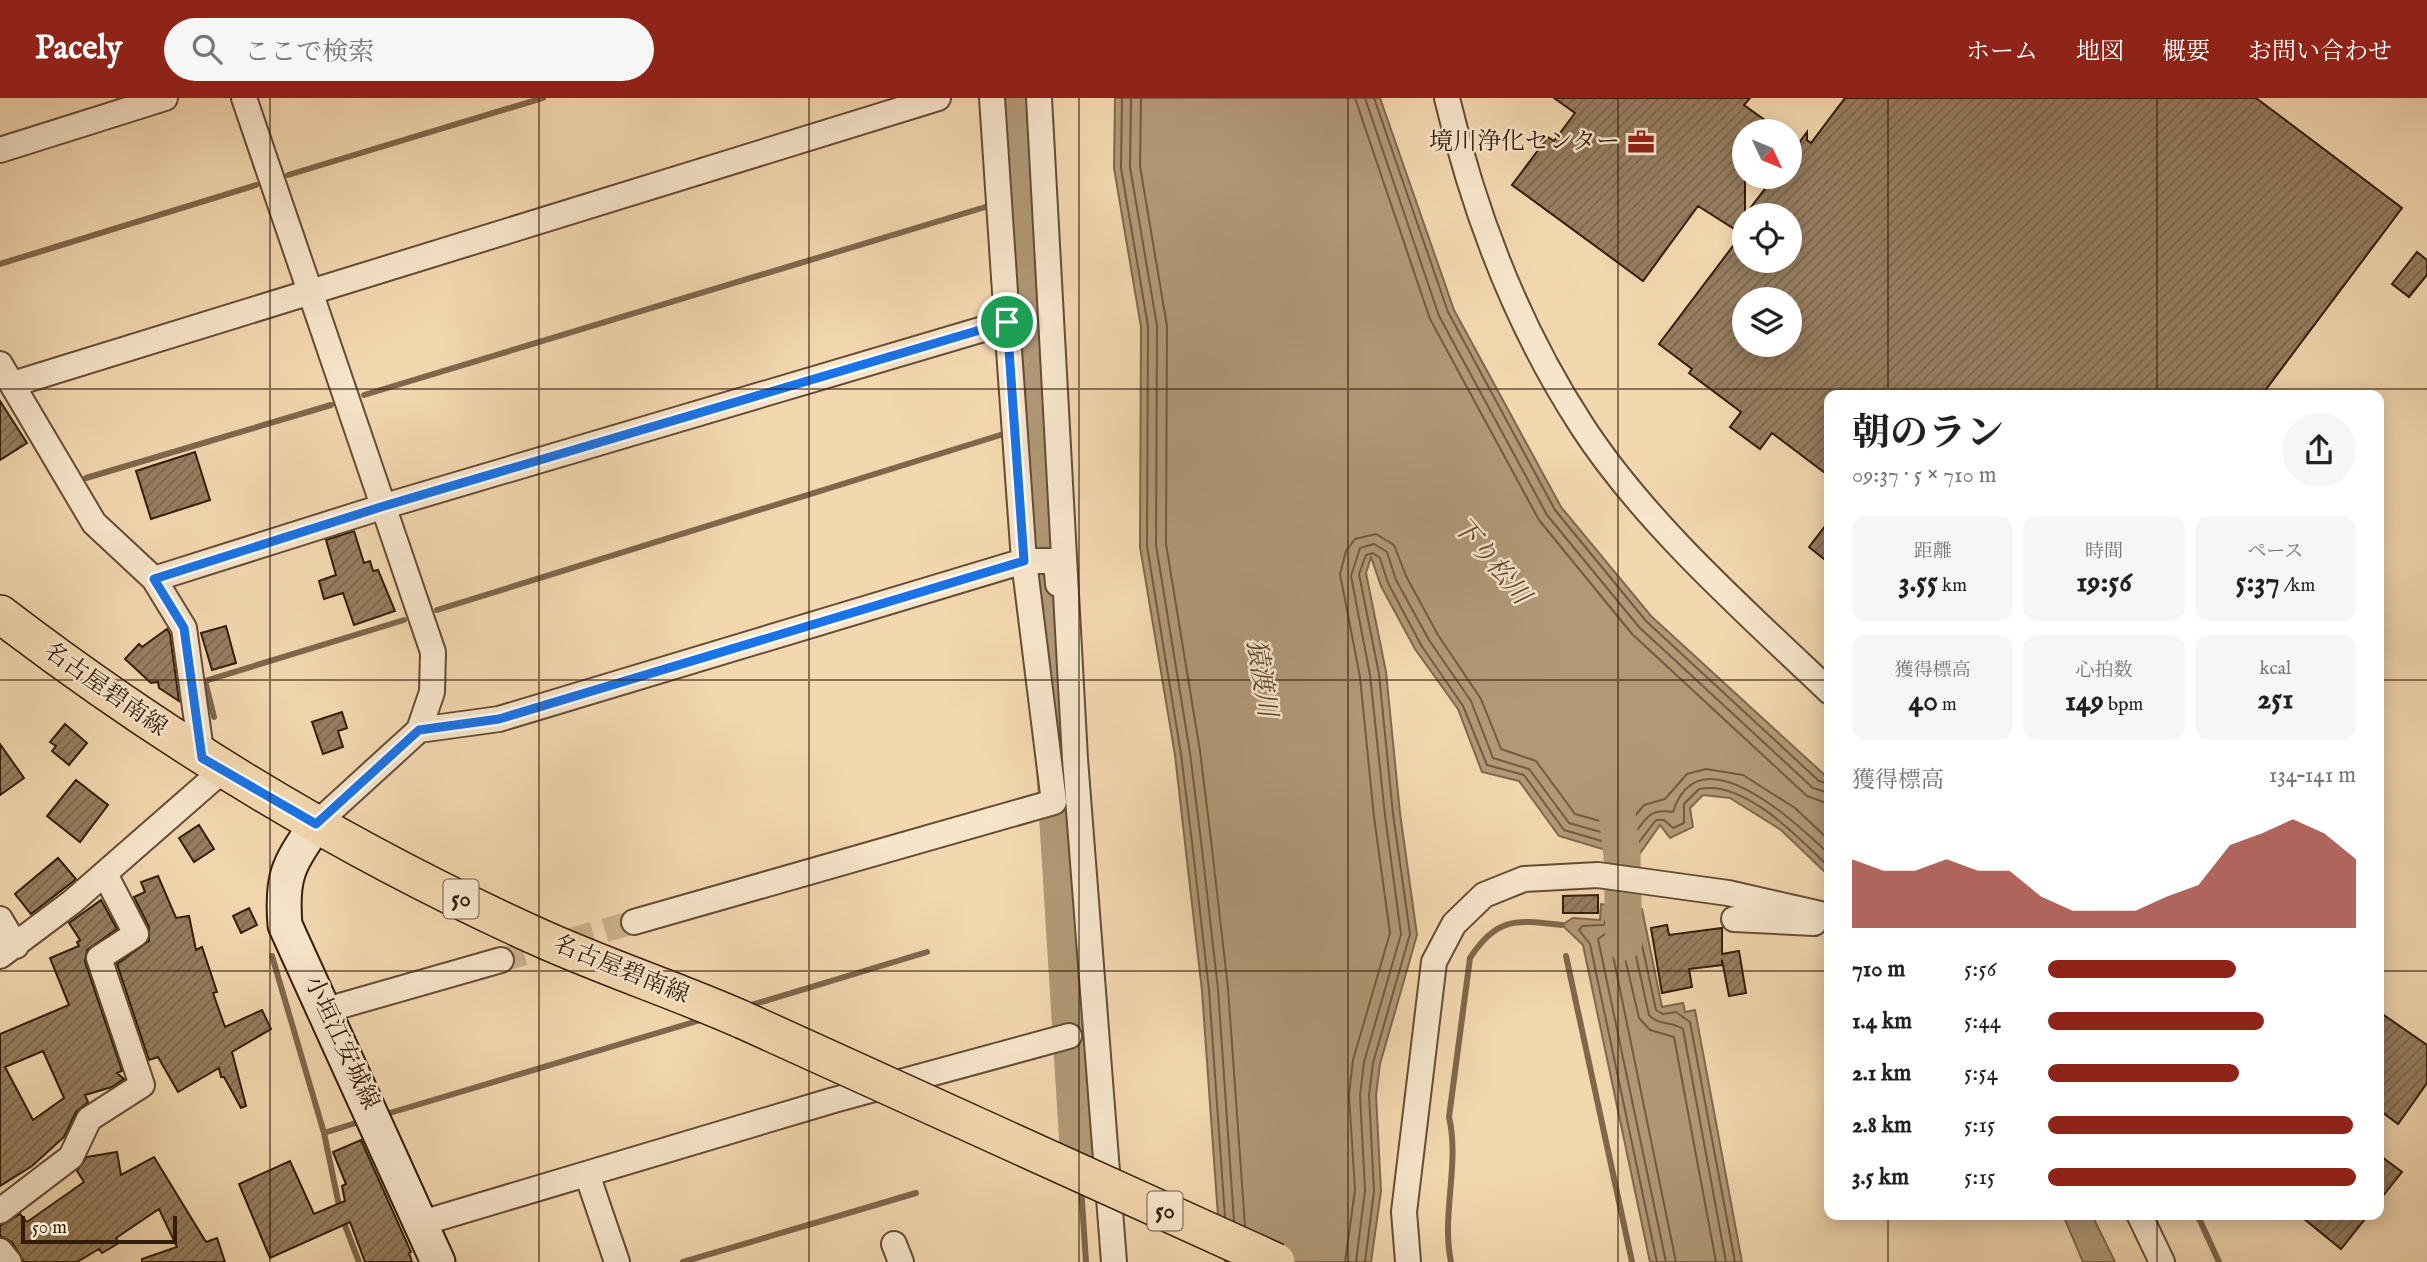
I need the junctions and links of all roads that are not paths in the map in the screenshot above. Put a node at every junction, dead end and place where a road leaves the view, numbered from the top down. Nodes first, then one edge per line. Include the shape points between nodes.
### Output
1 (164, 98) edge
2 (244, 98) edge
3 (938, 98) edge
4 (992, 98) edge
5 (1039, 98) edge
6 (1447, 98) edge
7 (0, 150) edge
8 (310, 290) junction
9 (1007, 322) junction
10 (7, 374) edge
11 (384, 506) junction
12 (1024, 561) junction
13 (154, 579) junction
14 (0, 614) edge
15 (1070, 655) junction
16 (1824, 686) edge
17 (419, 730) junction
18 (213, 764) junction
19 (316, 824) junction
20 (105, 874) junction
21 (1824, 915) edge
22 (0, 919) edge
23 (1734, 919) dead end
24 (635, 922) tunnel mouth
25 (1824, 924) edge
26 (8, 951) edge
27 (500, 960) tunnel mouth
28 (326, 1010) junction
29 (1069, 1036) dead end
30 (587, 1174) junction
31 (0, 1210) edge
32 (2143, 1220) edge
33 (422, 1223) junction
34 (0, 1251) edge
35 (9, 1262) edge
36 (438, 1262) edge
37 (617, 1262) edge
38 (1114, 1262) edge
39 (1276, 1262) edge
40 (1408, 1262) edge
41 (2162, 1262) edge

1 - 7 street
2 - 8 street
3 - 8 street
4 - 9 street
5 - 15 street
6 - 16 street via 1479,218 1523,321 1582,427 1654,519
8 - 10 street
8 - 11 street
9 - 11 street
9 - 12 street
10 - 13 street via 94,523
11 - 13 street
11 - 17 street via 433,652 432,692
12 - 15 street via 1056,561 1061,639
12 - 17 street via 499,719
12 - 24 street via 1054,802
13 - 18 street via 184,628
14 - 18 main road, 名古屋碧南線 / 50 via 59,660
15 - 38 street
17 - 19 street
18 - 19 main road, 名古屋碧南線 / 50
18 - 20 street
19 - 28 main road, 小垣江安城線 via 288,867 283,894 285,925
19 - 39 main road, 名古屋碧南線 / 50, bridge via 537,937 710,1005
20 - 26 street
20 - 31 street via 136,934 99,958 142,1085 89,1119 71,1157
21 - 40 street via 1699,889 1598,875 1524,879 1484,895 1454,924 1434,962 1404,1212
22 - 26 street
23 - 25 street
27 - 28 street
28 - 33 main road, 小垣江安城線
29 - 30 street
30 - 33 street
30 - 37 street
32 - 41 street
33 - 36 main road, 小垣江安城線
34 - 35 street

